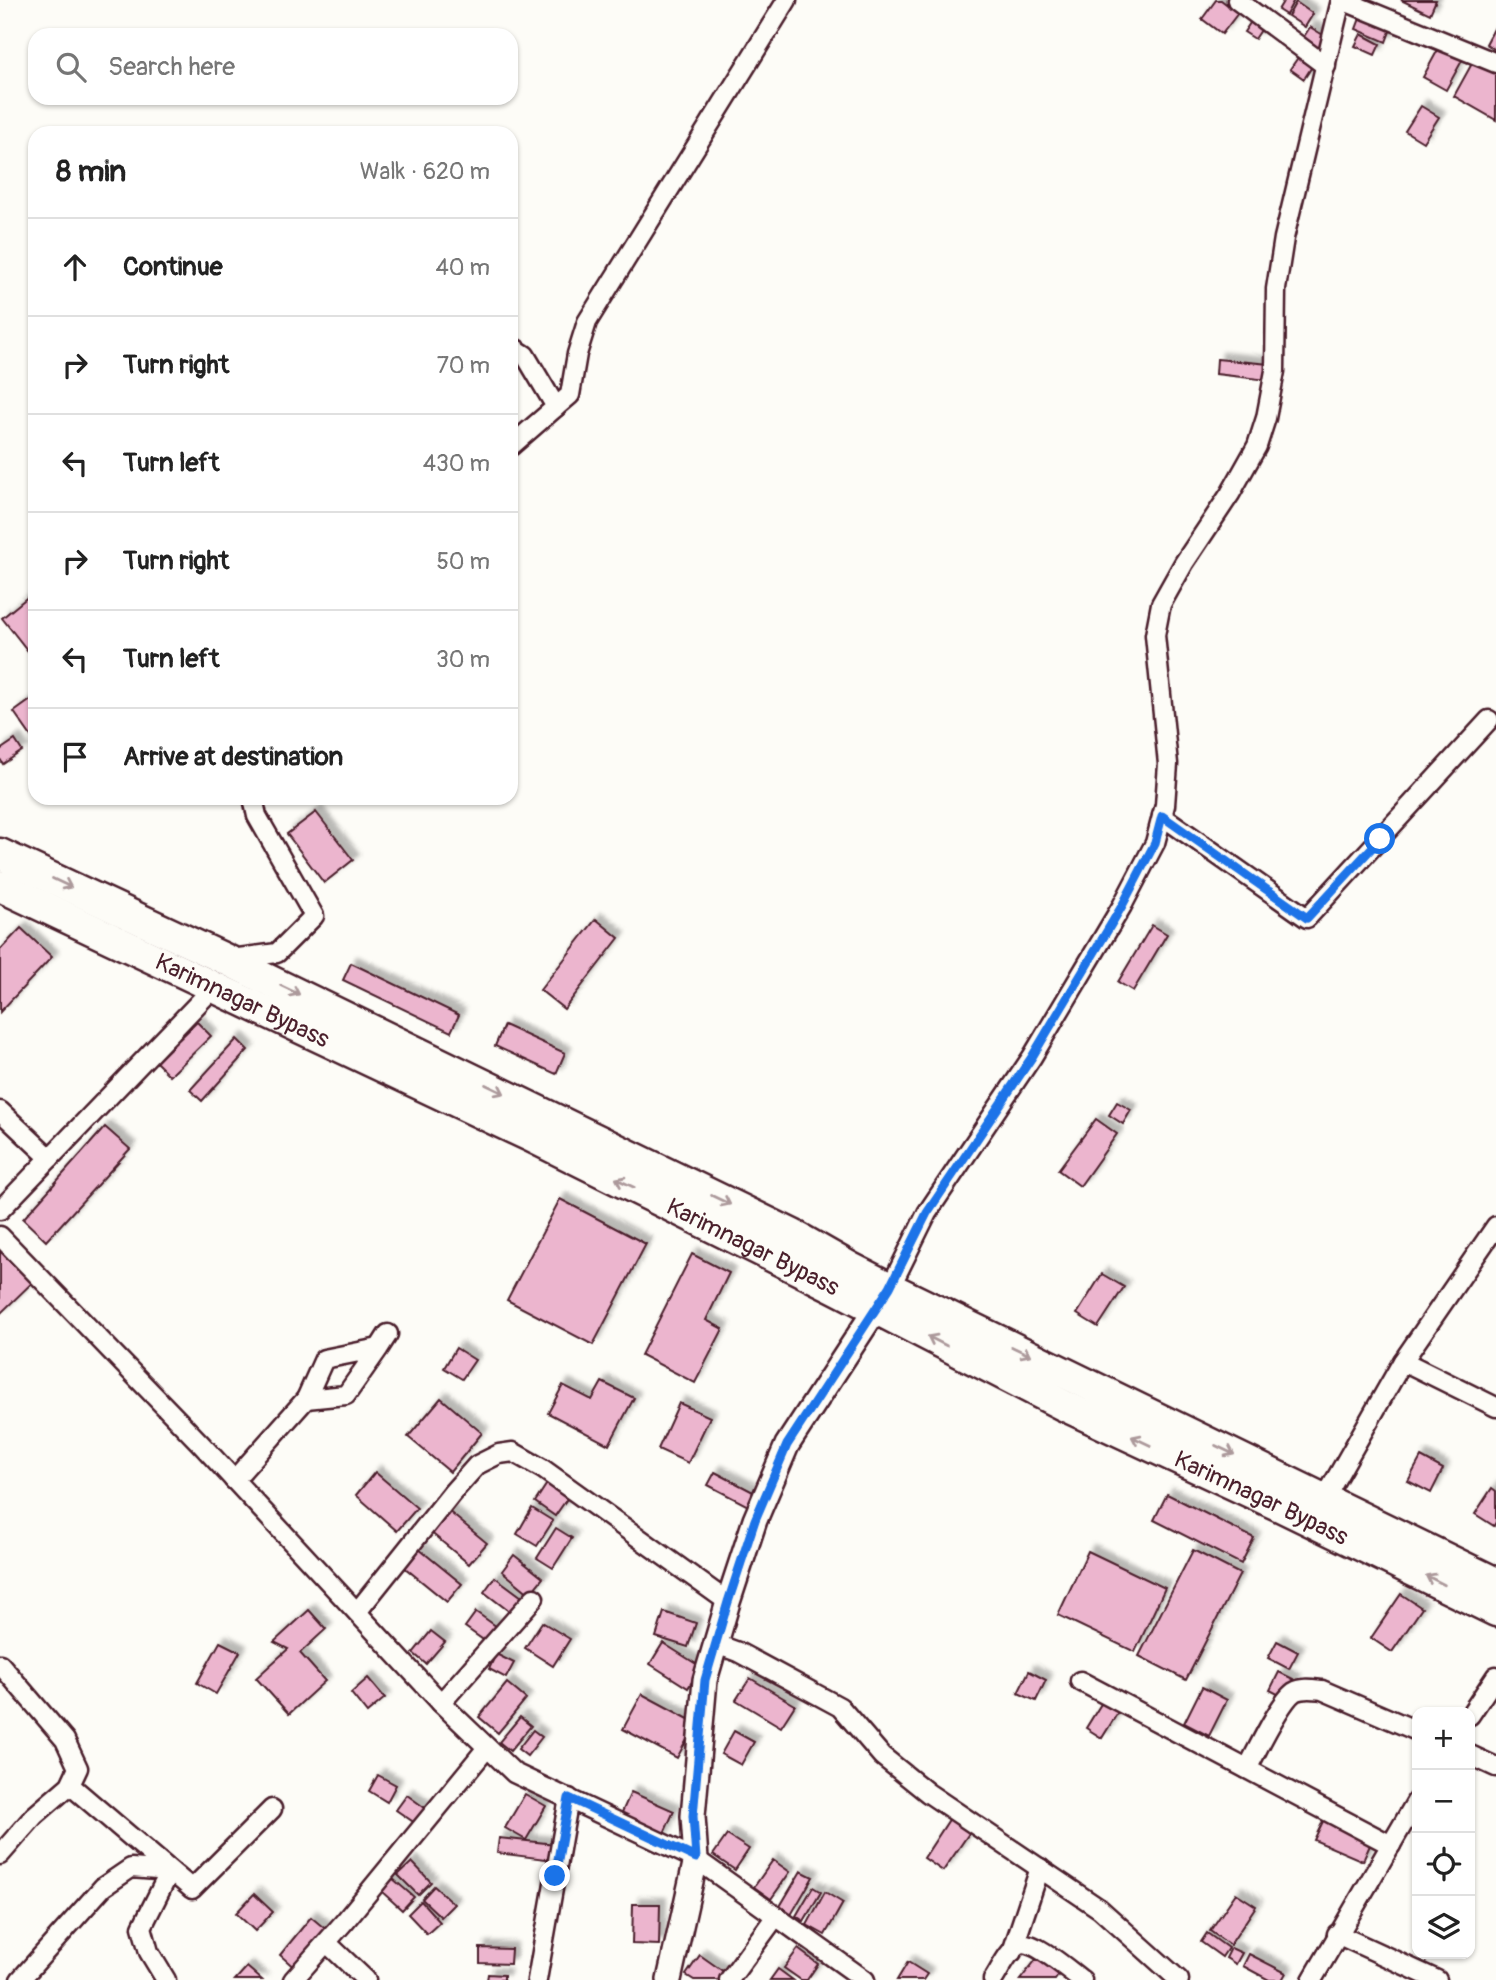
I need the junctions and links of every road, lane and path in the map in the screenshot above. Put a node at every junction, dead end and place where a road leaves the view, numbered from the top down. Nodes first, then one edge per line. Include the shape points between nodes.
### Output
1 (787, 0) edge
2 (1237, 0) edge
3 (1341, 0) edge
4 (1496, 63) edge
5 (1326, 66) junction
6 (518, 350) edge
7 (556, 407) junction
8 (518, 440) edge
9 (1489, 720) dead end
10 (255, 805) edge
11 (1162, 816) junction
12 (0, 854) edge
13 (2, 893) edge
14 (228, 960) junction
15 (214, 987) junction
16 (0, 1111) edge
17 (50, 1158) junction
18 (0, 1210) edge
19 (1496, 1226) edge
20 (0, 1236) edge
21 (883, 1298) junction
22 (1403, 1361) junction
23 (306, 1399) junction
24 (1496, 1407) edge
25 (234, 1480) junction
26 (1325, 1498) junction
27 (1496, 1583) edge
28 (534, 1598) dead end
29 (728, 1602) junction
30 (1496, 1611) edge
31 (357, 1612) junction
32 (716, 1644) junction
33 (0, 1664) edge
34 (1496, 1676) edge
35 (1080, 1681) dead end
36 (441, 1703) junction
37 (1475, 1708) edge
38 (1412, 1729) edge
39 (486, 1749) junction
40 (1475, 1757) edge
41 (1496, 1767) edge
42 (1247, 1769) junction
43 (70, 1785) junction
44 (569, 1798) junction
45 (272, 1809) dead end
46 (1412, 1809) edge
47 (1391, 1845) junction
48 (0, 1855) edge
49 (696, 1858) junction
50 (1040, 1868) junction
51 (170, 1871) junction
52 (776, 1916) junction
53 (1337, 1934) junction
54 (327, 1943) junction
55 (1012, 1952) junction
56 (20, 1980) edge
57 (166, 1980) edge
58 (293, 1980) edge
59 (366, 1980) edge
60 (537, 1980) edge
61 (669, 1980) edge
62 (729, 1980) edge
63 (864, 1980) edge
64 (993, 1980) edge
65 (1082, 1980) edge
66 (1179, 1980) edge
67 (1312, 1980) edge
68 (1437, 1980) edge

1 - 7 street via 587,322 570,395
2 - 5 street
3 - 4 street
3 - 5 street
5 - 11 street via 1284,238 1276,289 1275,371 1266,418 1257,446 1230,494 1161,604 1155,635 1168,764
6 - 7 street
7 - 8 street
9 - 11 street via 1307,918
10 - 14 street via 314,916 277,953
11 - 21 street via 1155,843 1122,906 1032,1057 927,1213
12 -> 14 highway, Karimnagar Bypass
13 - 15 highway, Karimnagar Bypass via 41,905
14 -> 21 highway, Karimnagar Bypass via 793,1235 849,1267
15 - 17 street
21 -> 15 highway, Karimnagar Bypass
16 - 17 street
17 - 18 street
19 - 22 street
20 - 25 street
21 -> 26 highway, Karimnagar Bypass
21 - 29 street via 787,1445 755,1520
30 -> 21 highway, Karimnagar Bypass via 1063,1405
22 - 24 street
22 - 26 street
23 - 23 street via 324,1359 384,1341 346,1395
23 - 25 street
25 - 31 street
26 - 27 highway, Karimnagar Bypass
28 - 36 street
29 - 31 street via 513,1452 477,1465
29 - 32 street
31 - 36 street
32 - 49 street via 705,1680 693,1816
32 - 50 street via 840,1707 891,1764
33 - 43 street via 65,1740 78,1769
34 - 37 street
35 - 42 street
36 - 39 street
38 - 42 street via 1322,1690 1307,1688 1295,1692 1283,1705
39 - 44 street via 514,1773
39 - 54 street
40 - 41 street
42 - 47 street
43 - 48 street via 34,1816
43 - 51 street
44 - 49 street
44 - 60 street
45 - 51 street via 192,1889
46 - 47 street
47 - 53 street
49 - 52 street
49 - 61 street
50 - 55 street
50 - 66 street via 1100,1909
51 - 56 street via 131,1868 103,1887
51 - 57 street via 142,1927 149,1952
52 - 62 street
52 - 63 street
53 - 67 street
53 - 68 street
54 - 58 street
54 - 59 street
55 - 64 street
55 - 65 street via 1031,1944

